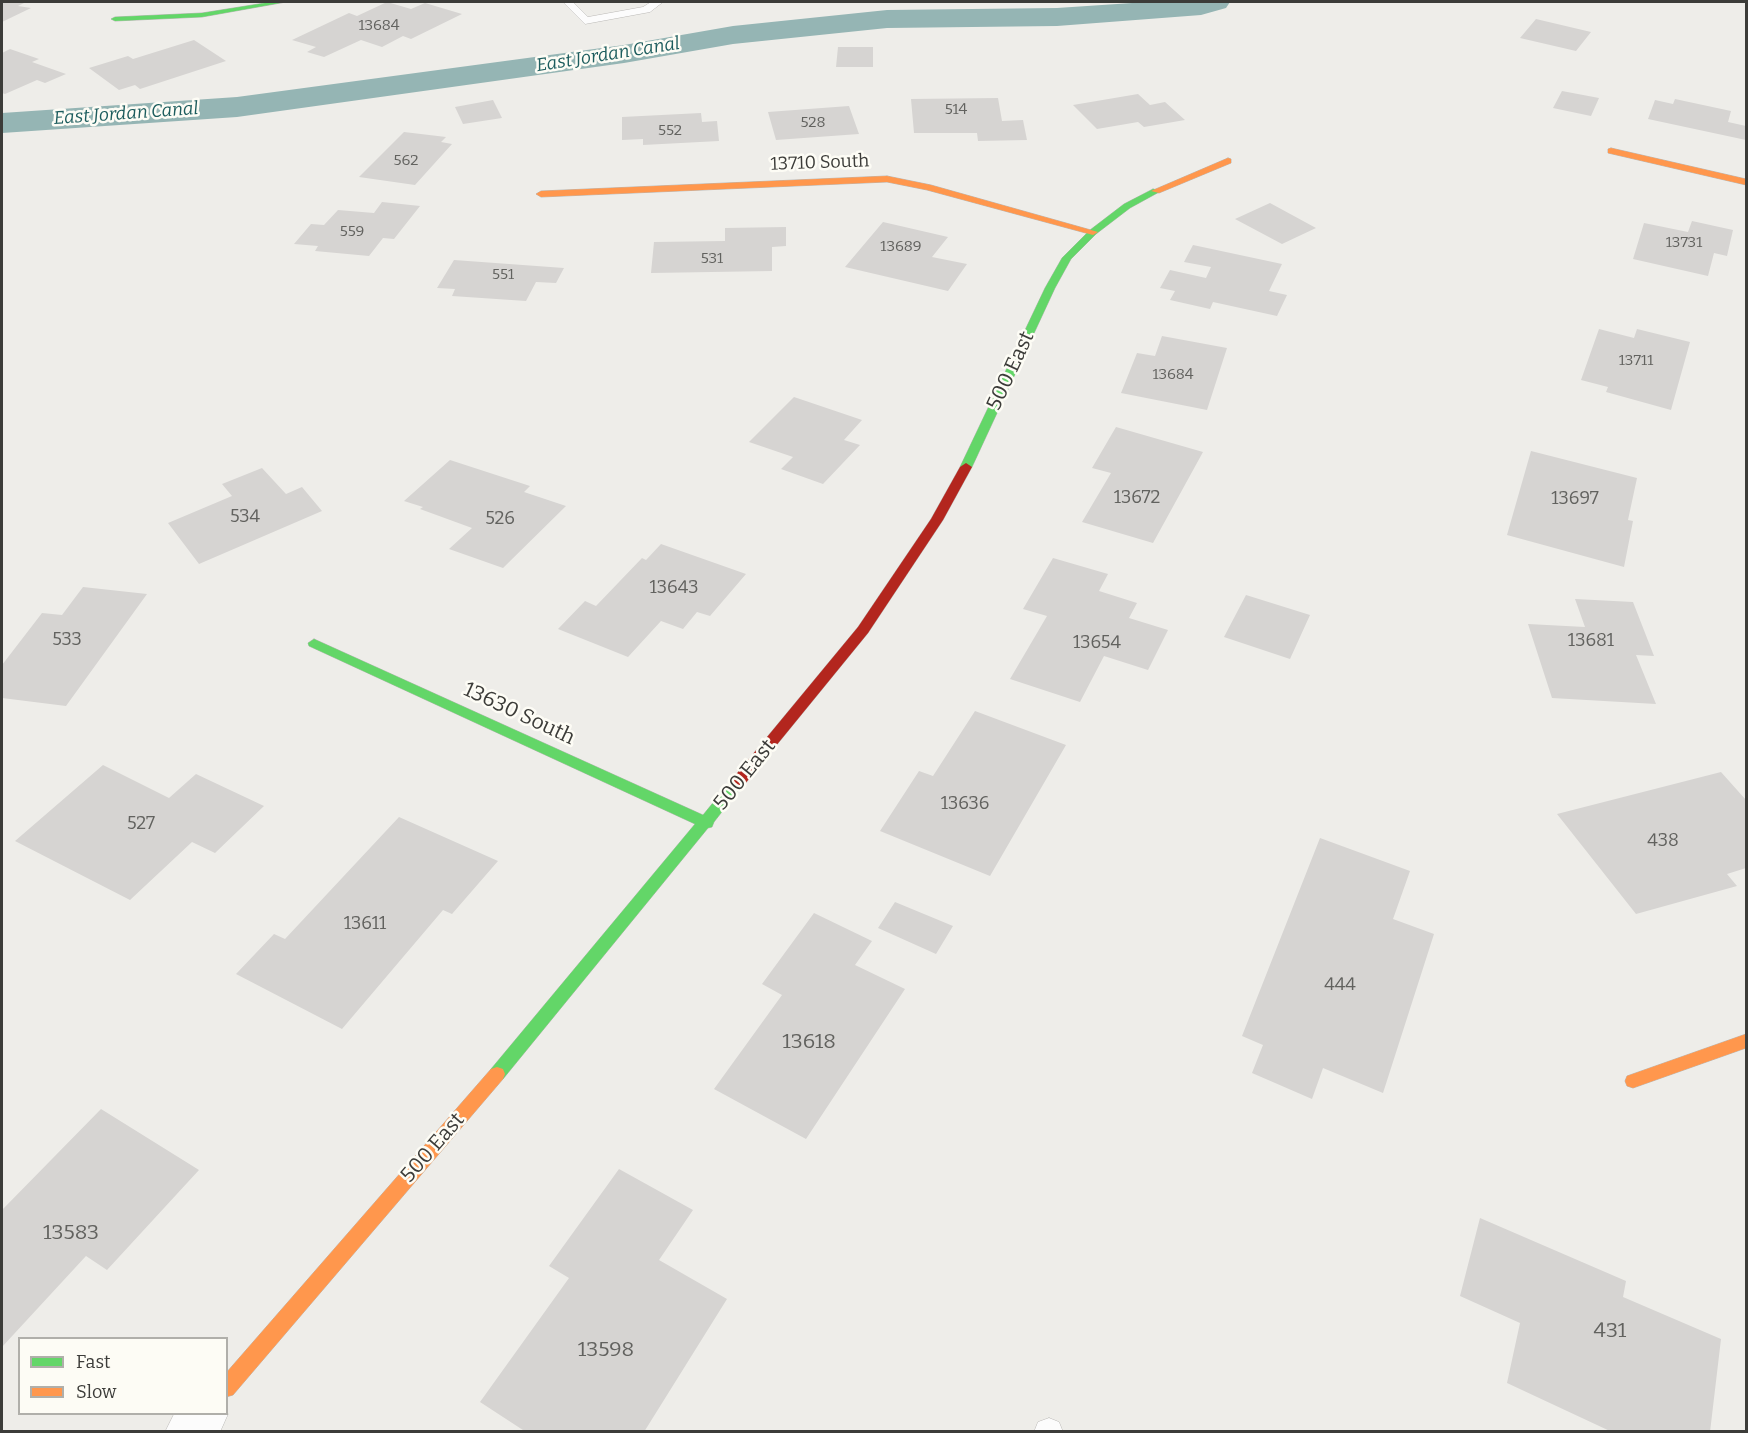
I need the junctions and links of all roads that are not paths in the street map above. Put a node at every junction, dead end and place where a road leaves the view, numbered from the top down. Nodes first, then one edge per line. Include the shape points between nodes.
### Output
1 (282, 2) edge
2 (568, 2) edge
3 (658, 2) edge
4 (115, 19) dead end
5 (1611, 151) dead end
6 (1228, 161) dead end
7 (1746, 182) edge
8 (541, 194) dead end
9 (1093, 232) junction
10 (314, 643) dead end
11 (706, 823) junction
12 (1746, 1041) edge
13 (1633, 1082) dead end
14 (228, 1386) edge
15 (202, 1415) edge
16 (189, 1431) edge

1 - 4 street via 202,15
2 - 3 lane via 585,21 646,10
5 - 7 street
6 - 9 street, 500 East via 1149,194
8 - 9 street, 13710 South via 887,178
9 - 11 street, 500 East via 1058,273 965,468 909,565 863,630
10 - 11 street, 13630 South
11 - 14 street, 500 East via 553,1009
12 - 13 street
15 - 16 street

